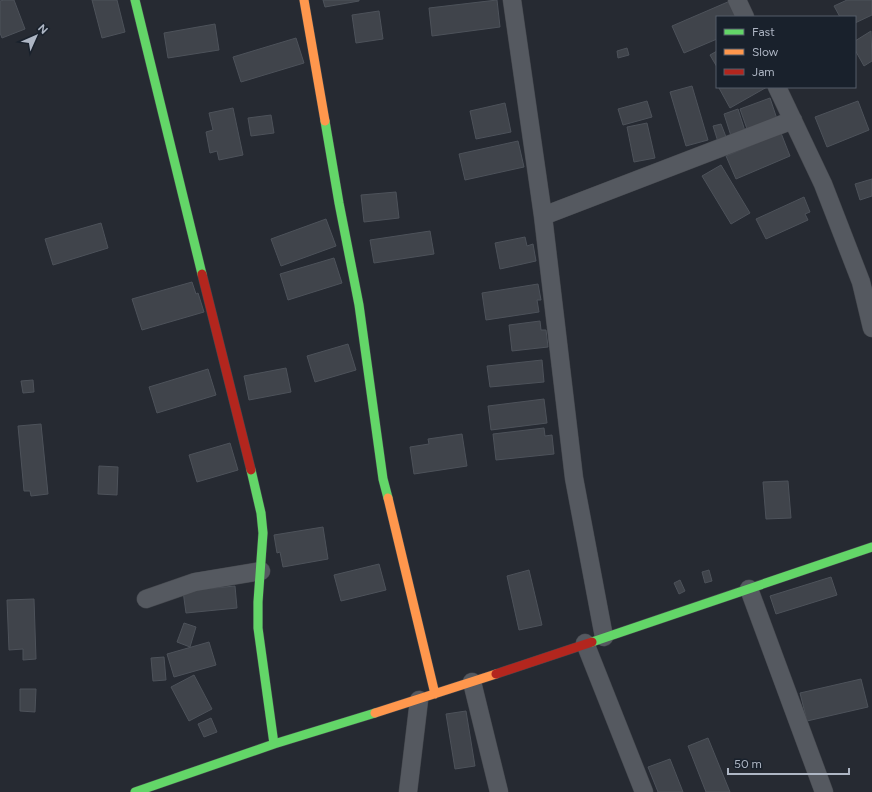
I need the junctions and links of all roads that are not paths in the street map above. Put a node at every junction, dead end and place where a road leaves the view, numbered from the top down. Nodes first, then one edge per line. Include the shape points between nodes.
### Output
1 (135, 0) edge
2 (304, 0) edge
3 (512, 0) edge
4 (737, 0) edge
5 (745, 16) edge
6 (777, 88) edge
7 (793, 120) junction
8 (543, 216) junction
9 (872, 328) edge
10 (872, 547) edge
11 (261, 571) junction
12 (749, 589) junction
13 (146, 599) dead end
14 (604, 638) junction
15 (585, 643) junction
16 (472, 682) junction
17 (427, 697) junction
18 (274, 744) junction
19 (135, 792) edge
20 (408, 792) edge
21 (499, 792) edge
22 (644, 792) edge
23 (824, 792) edge

1 - 11 street via 261,513
2 - 17 street via 338,203 359,305 383,479
3 - 8 street
4 - 5 street
6 - 7 street
7 - 8 street
7 - 9 street via 823,184 861,282
8 - 14 street via 574,478
10 - 12 street
11 - 13 street via 195,582
11 - 18 street via 258,628
12 - 14 street
12 - 23 street
14 - 15 street
15 - 16 street
15 - 22 street
16 - 17 street
16 - 21 street
17 - 18 street
17 - 20 street
18 - 19 street

